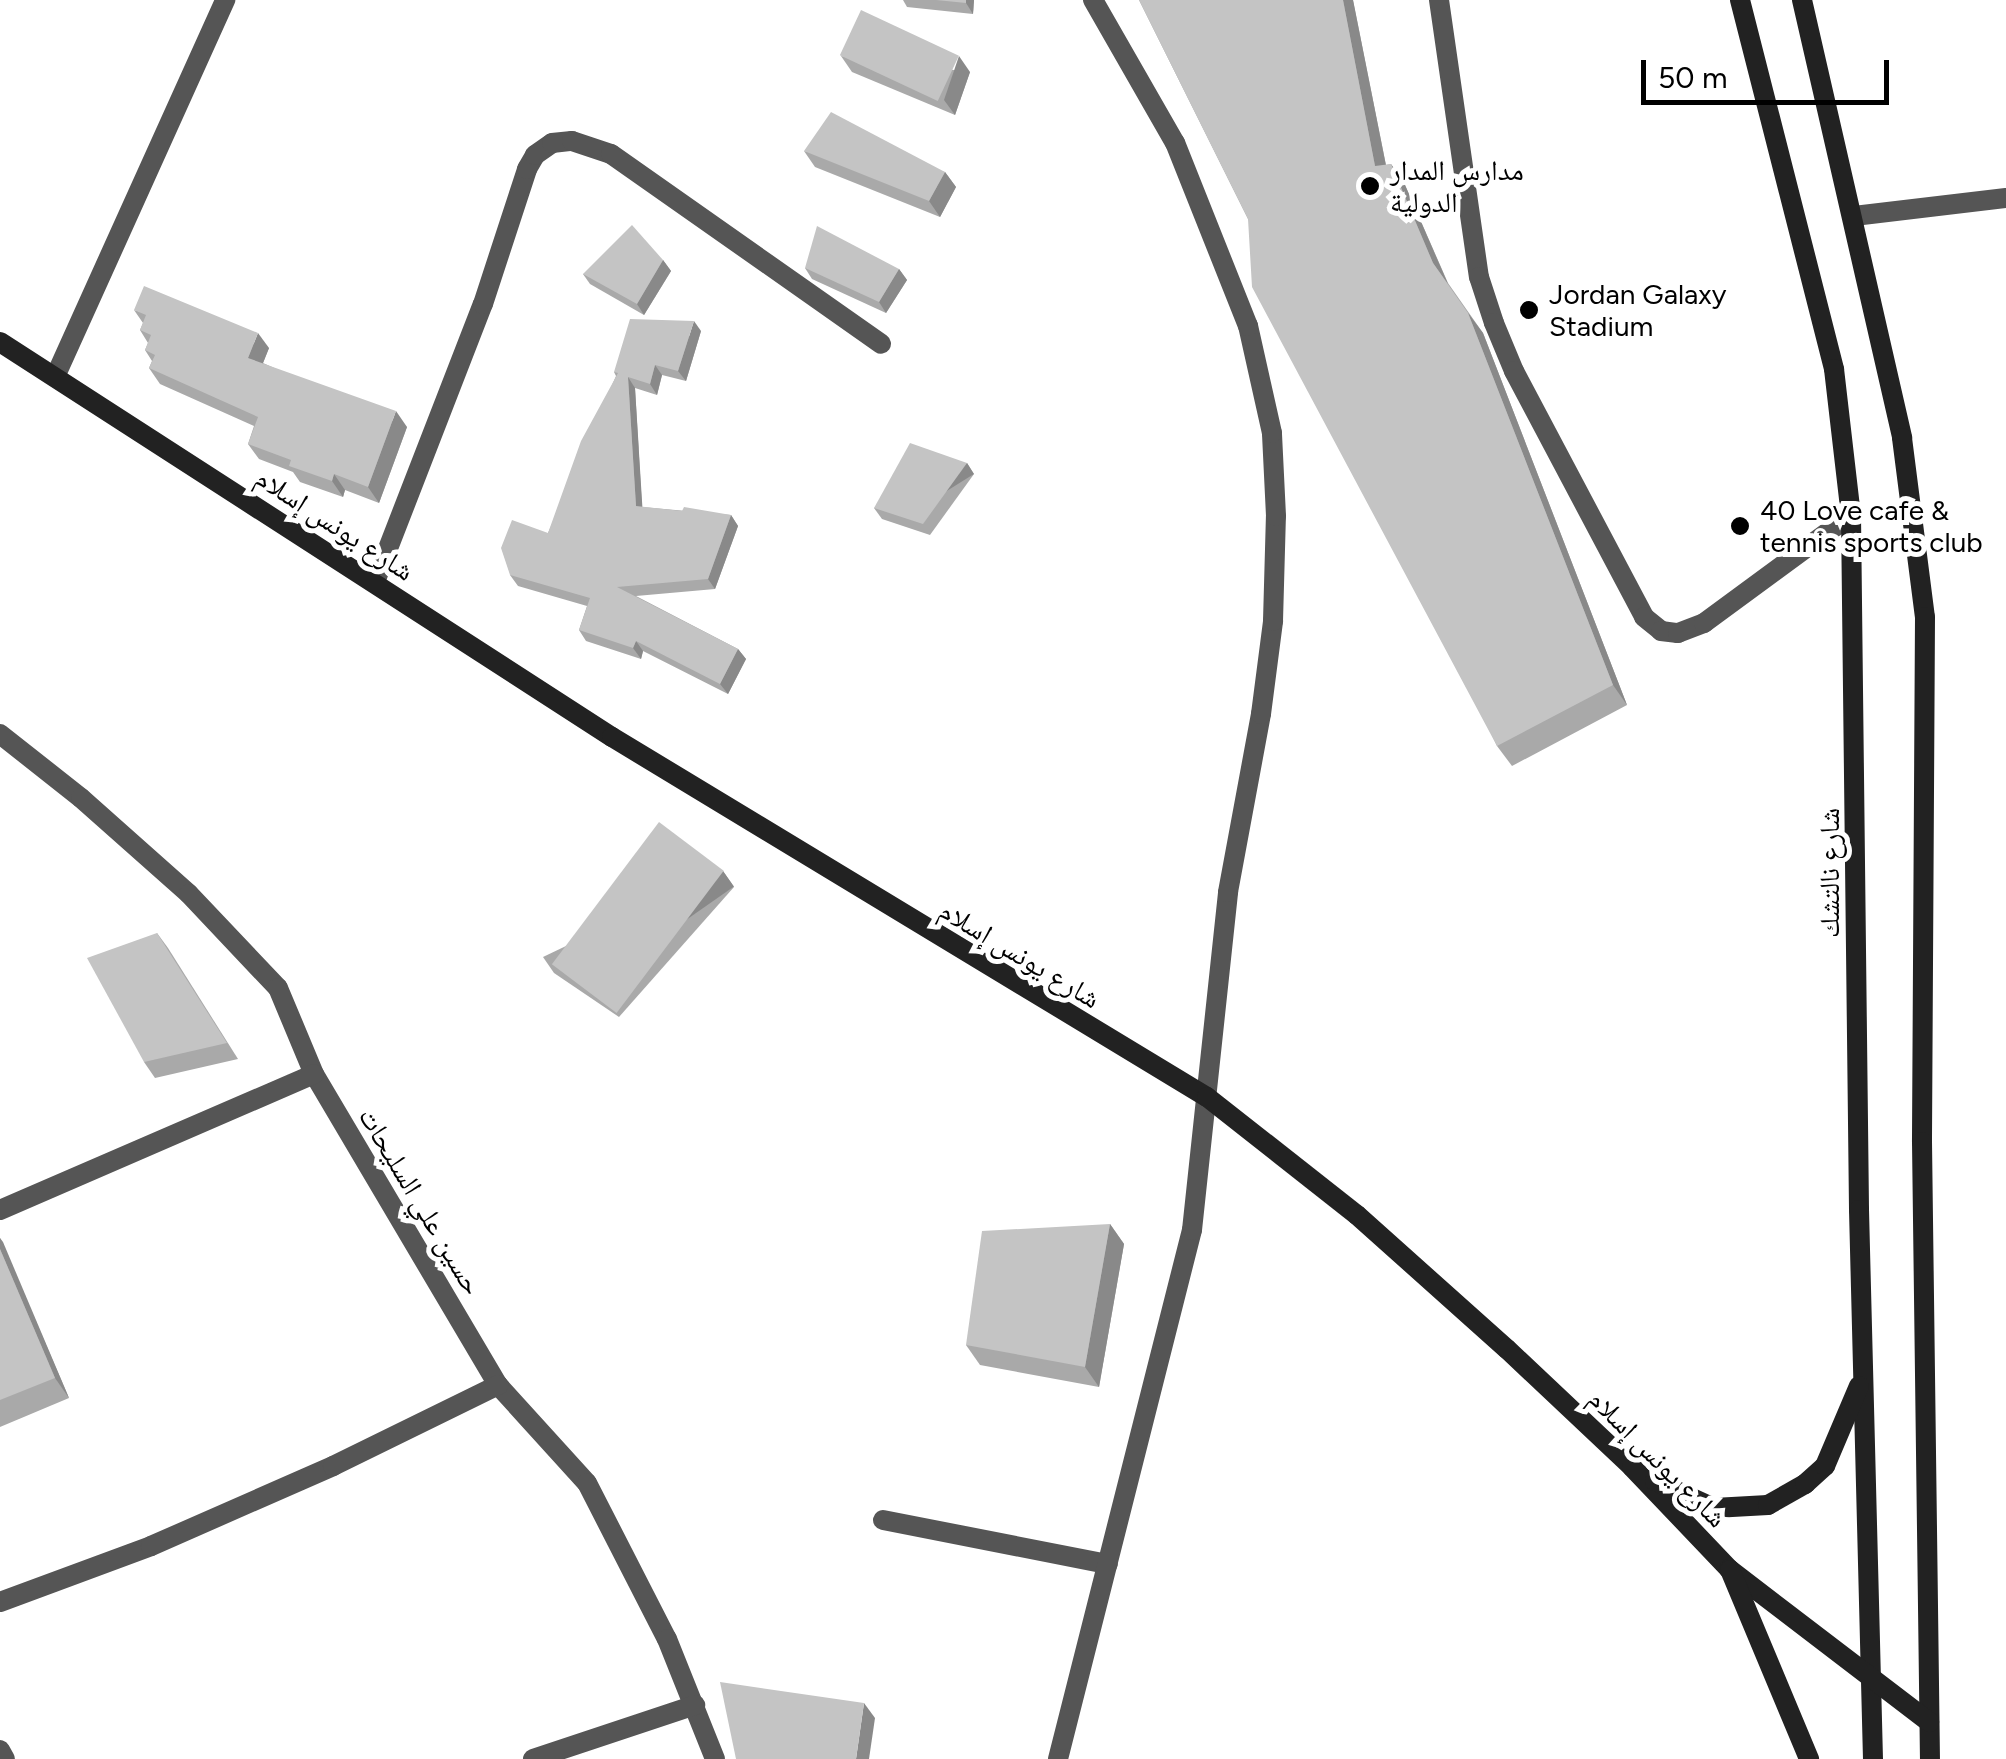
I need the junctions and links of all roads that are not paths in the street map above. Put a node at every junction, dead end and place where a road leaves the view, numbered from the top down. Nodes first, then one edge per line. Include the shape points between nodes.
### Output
1 (225, 0) edge
2 (1093, 0) edge
3 (1439, 0) edge
4 (1740, 0) edge
5 (1804, 1) edge
6 (2006, 198) edge
7 (1854, 216) junction
8 (0, 342) edge
9 (881, 344) dead end
10 (55, 377) junction
11 (1851, 515) junction
12 (375, 582) junction
13 (0, 734) edge
14 (314, 1074) junction
15 (1208, 1097) junction
16 (0, 1210) edge
17 (1864, 1373) junction
18 (498, 1385) junction
19 (1632, 1467) junction
20 (883, 1520) dead end
21 (1108, 1564) junction
22 (1729, 1569) junction
23 (0, 1602) edge
24 (1869, 1676) junction
25 (695, 1705) junction
26 (1929, 1722) junction
27 (533, 1759) edge
28 (716, 1759) edge
29 (1058, 1759) edge
30 (1809, 1759) edge
31 (1873, 1759) edge
32 (1930, 1759) edge

1 - 10 street
2 - 15 street via 1175,144 1210,224 1248,326 1272,433 1274,620 1228,892
3 - 11 street via 1479,277 1494,323 1644,617 1661,631 1678,633 1704,624
4 - 11 main road, شارع نالتشك via 1834,370
5 - 7 main road
6 - 7 street
7 - 26 main road via 1902,438 1925,618
8 - 10 main road, شارع يونس إسلام
9 - 12 street via 611,154 572,140 552,143 527,168 476,322
10 - 12 main road, شارع يونس إسلام
11 - 17 main road, شارع نالتشك
12 - 15 main road, شارع يونس إسلام via 785,845
13 - 14 street, حسين علي السليحات via 82,798 240,945 278,988
14 - 16 street
14 - 18 street, حسين علي السليحات
15 - 19 main road, شارع يونس إسلام via 1357,1215
15 - 21 street via 1192,1230
17 - 19 main road via 1825,1466 1768,1505 1714,1508
17 - 24 main road, شارع نالتشك
18 - 23 street via 152,1546
18 - 25 street, حسين علي السليحات via 587,1483
19 - 22 main road, شارع يونس إسلام
20 - 21 street
21 - 29 street
22 - 24 main road, شارع يونس إسلام
22 - 30 main road
24 - 26 main road, شارع يونس إسلام
24 - 31 main road, شارع نالتشك
25 - 27 street
25 - 28 street, حسين علي السليحات
26 - 32 main road

